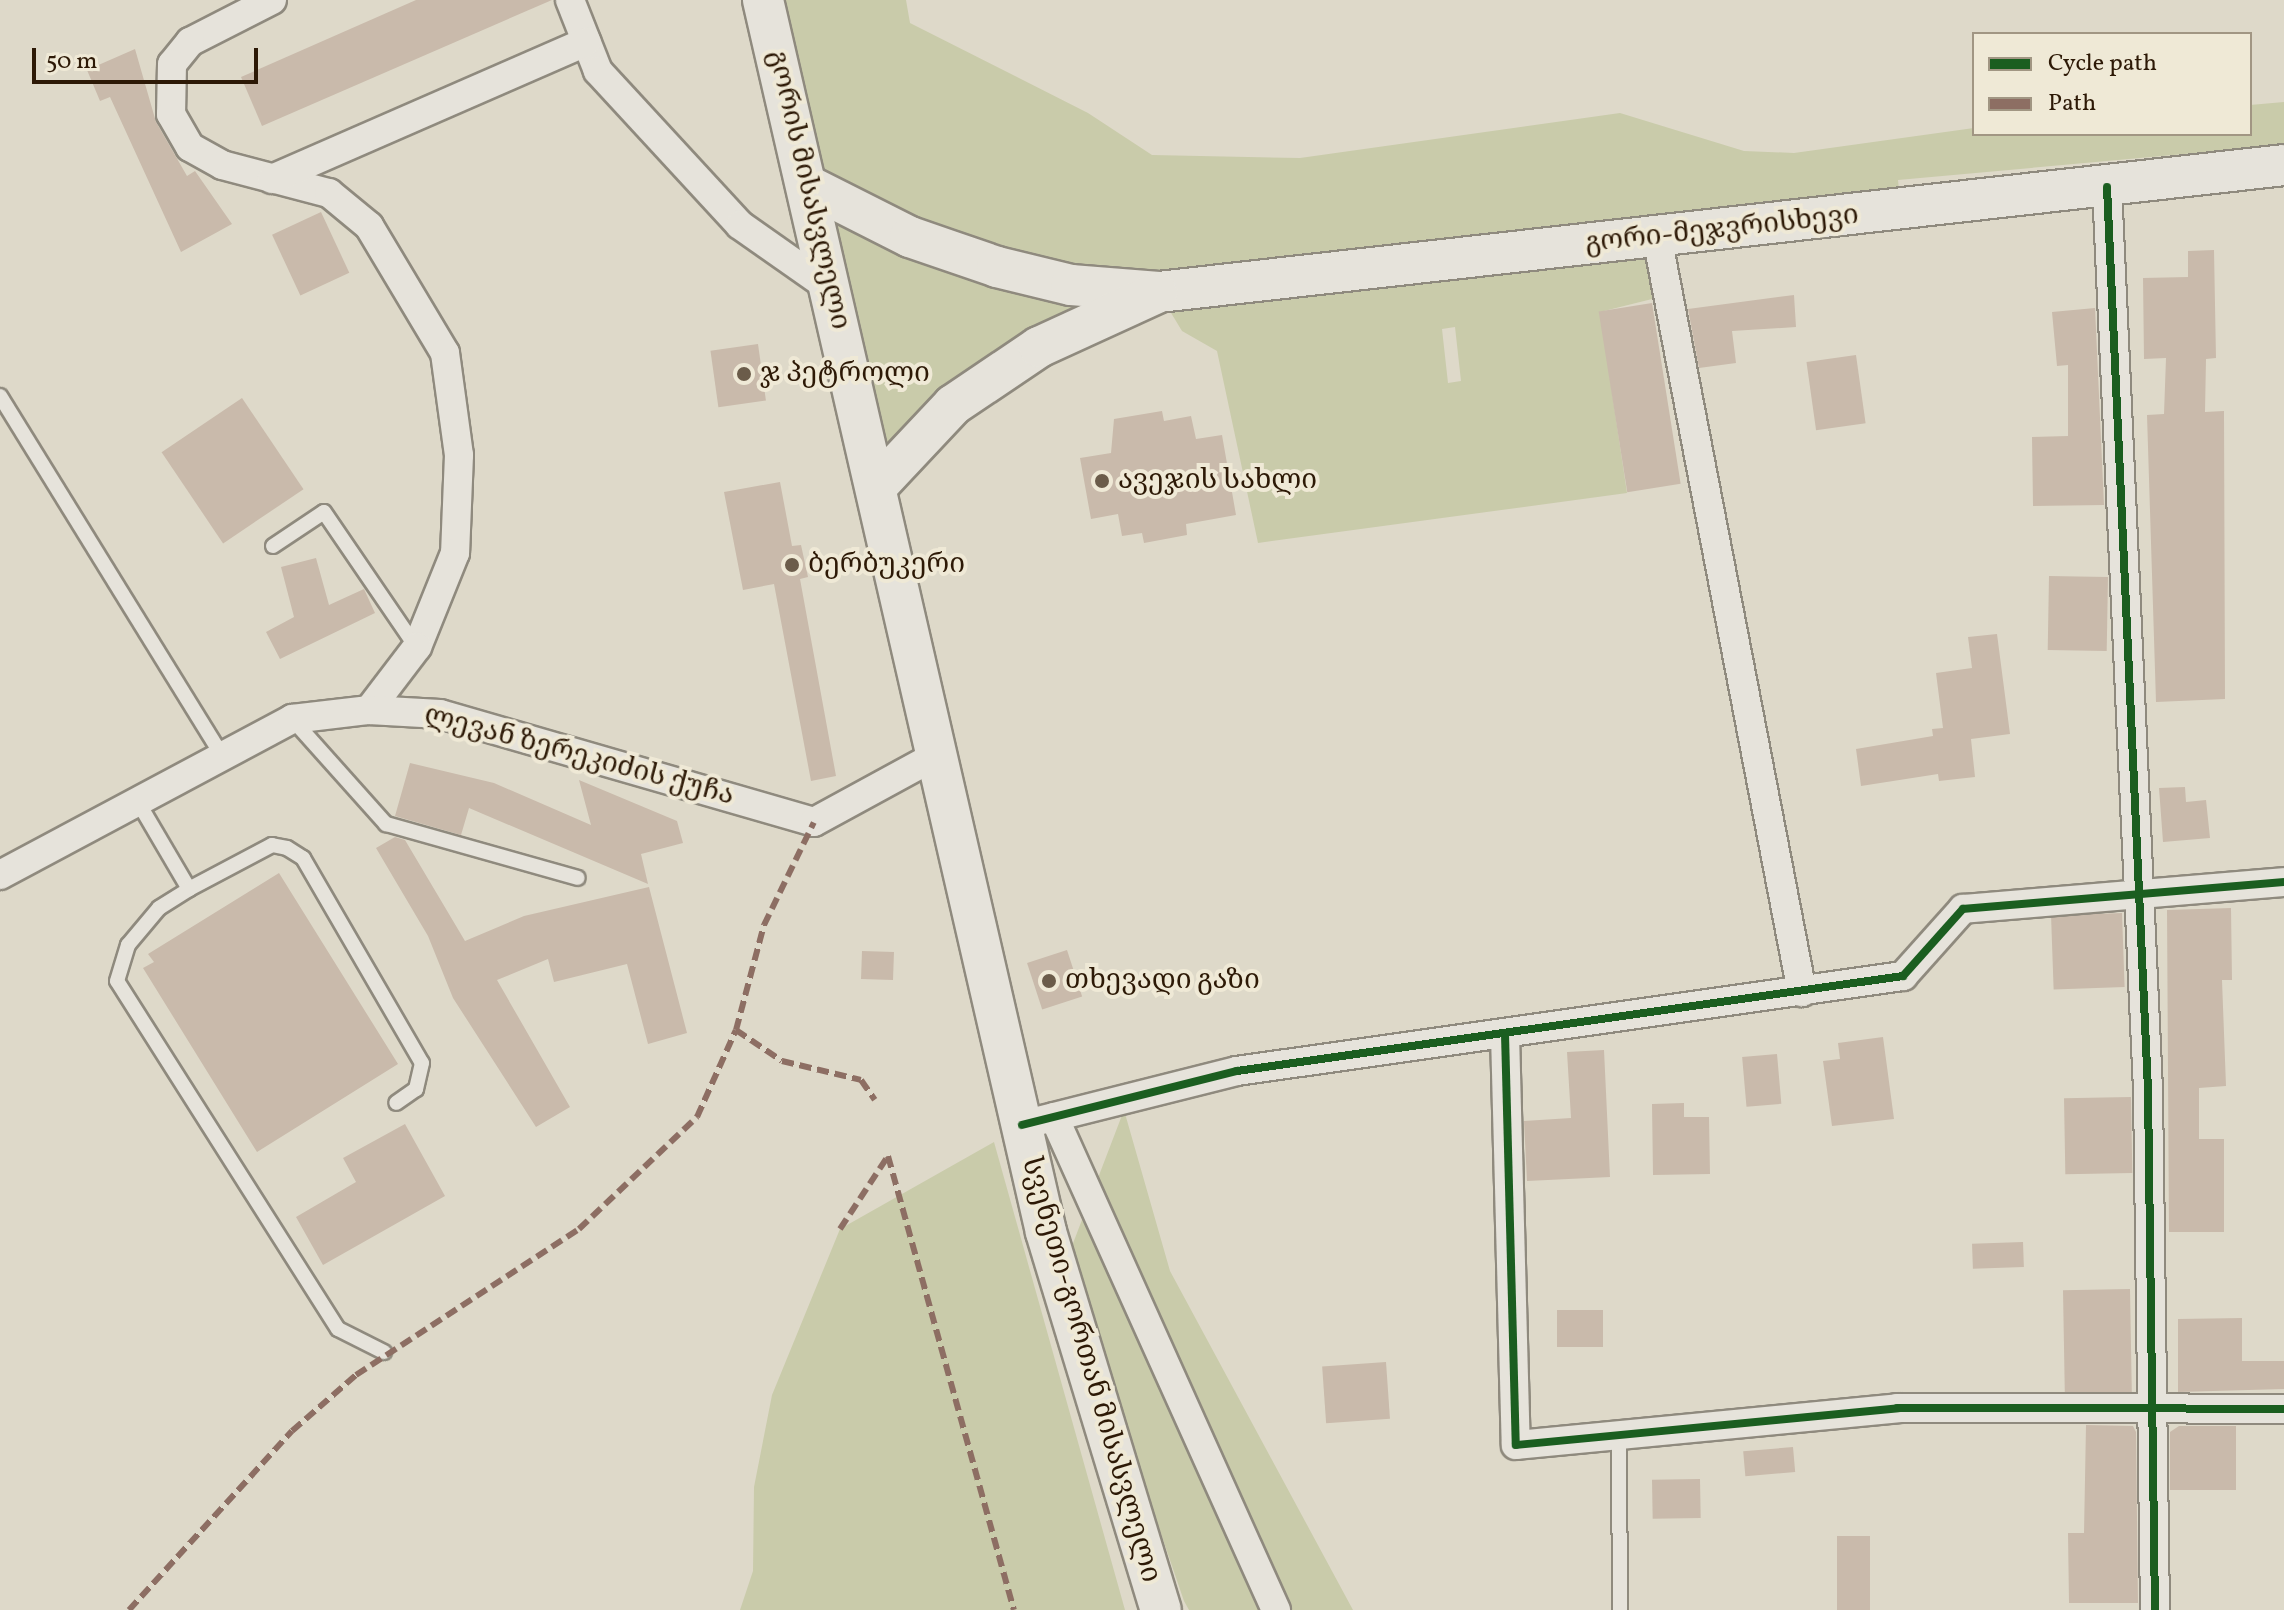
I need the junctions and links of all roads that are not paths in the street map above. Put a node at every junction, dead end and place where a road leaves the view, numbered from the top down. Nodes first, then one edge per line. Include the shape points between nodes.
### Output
1 (272, 0) edge
2 (570, 0) edge
3 (763, 0) edge
4 (586, 42) junction
5 (2284, 165) edge
6 (272, 179) junction
7 (807, 185) junction
8 (2107, 187) junction
9 (1657, 237) junction
10 (831, 289) junction
11 (1159, 292) junction
12 (0, 396) edge
13 (877, 486) junction
14 (273, 546) dead end
15 (417, 647) junction
16 (369, 710) junction
17 (292, 719) junction
18 (937, 755) junction
19 (222, 756) junction
20 (138, 802) junction
21 (0, 875) edge
22 (578, 878) dead end
23 (2284, 882) edge
24 (189, 889) junction
25 (2138, 895) junction
26 (1802, 992) junction
27 (1505, 1034) junction
28 (396, 1103) dead end
29 (1038, 1121) junction
30 (384, 1352) dead end
31 (2284, 1409) edge
32 (2153, 1413) junction
33 (1619, 1435) junction
34 (1161, 1610) edge
35 (1276, 1610) edge
36 (1620, 1610) edge
37 (2155, 1610) edge

1 - 6 street via 190,42 172,64 171,114 190,147
2 - 4 street
3 - 7 main road, გორის მისასვლელი
4 - 6 street
4 - 10 street via 598,71 740,225
5 - 8 main road, გორი-მეჯვრისხევი
6 - 15 street via 329,193 369,226 445,353 459,455 455,553
7 - 10 main road, გორის მისასვლელი
7 - 11 main road, გორი-მეჯვრისხევი via 910,237 997,267 1071,285
8 - 9 main road, გორი-მეჯვრისხევი
8 - 25 street
9 - 11 main road, გორი-მეჯვრისხევი
9 - 26 street
10 - 13 main road, გორის მისასვლელი
11 - 13 main road, გორი-მეჯვრისხევი via 1039,347 953,405
12 - 19 lane
13 - 18 main road, გორის მისასვლელი
14 - 15 lane via 324,512
15 - 16 street
16 - 17 street, ლევან ზერეკიძის ქუჩა
16 - 18 street, ლევან ზერეკიძის ქუჩა via 440,714 814,822
17 - 19 street, ლევან ზერეკიძის ქუჩა
17 - 22 lane via 386,824
18 - 29 main road, სვენეთი-გორთან მისასვლელი
19 - 20 street, ლევან ზერეკიძის ქუჩა
20 - 21 street, ლევან ზერეკიძის ქუჩა
20 - 24 lane
23 - 25 street
24 - 28 lane via 272,845 303,858 422,1063 416,1089
24 - 30 lane via 140,926 117,981 338,1329
25 - 26 street via 1963,909 1903,976
25 - 32 street
26 - 27 street
27 - 29 street via 1237,1071
27 - 33 street via 1516,1445
29 - 34 main road, სვენეთი-გორთან მისასვლელი via 1051,1247
29 - 35 street
31 - 32 street
32 - 33 street via 1897,1408
32 - 37 street
33 - 36 lane

